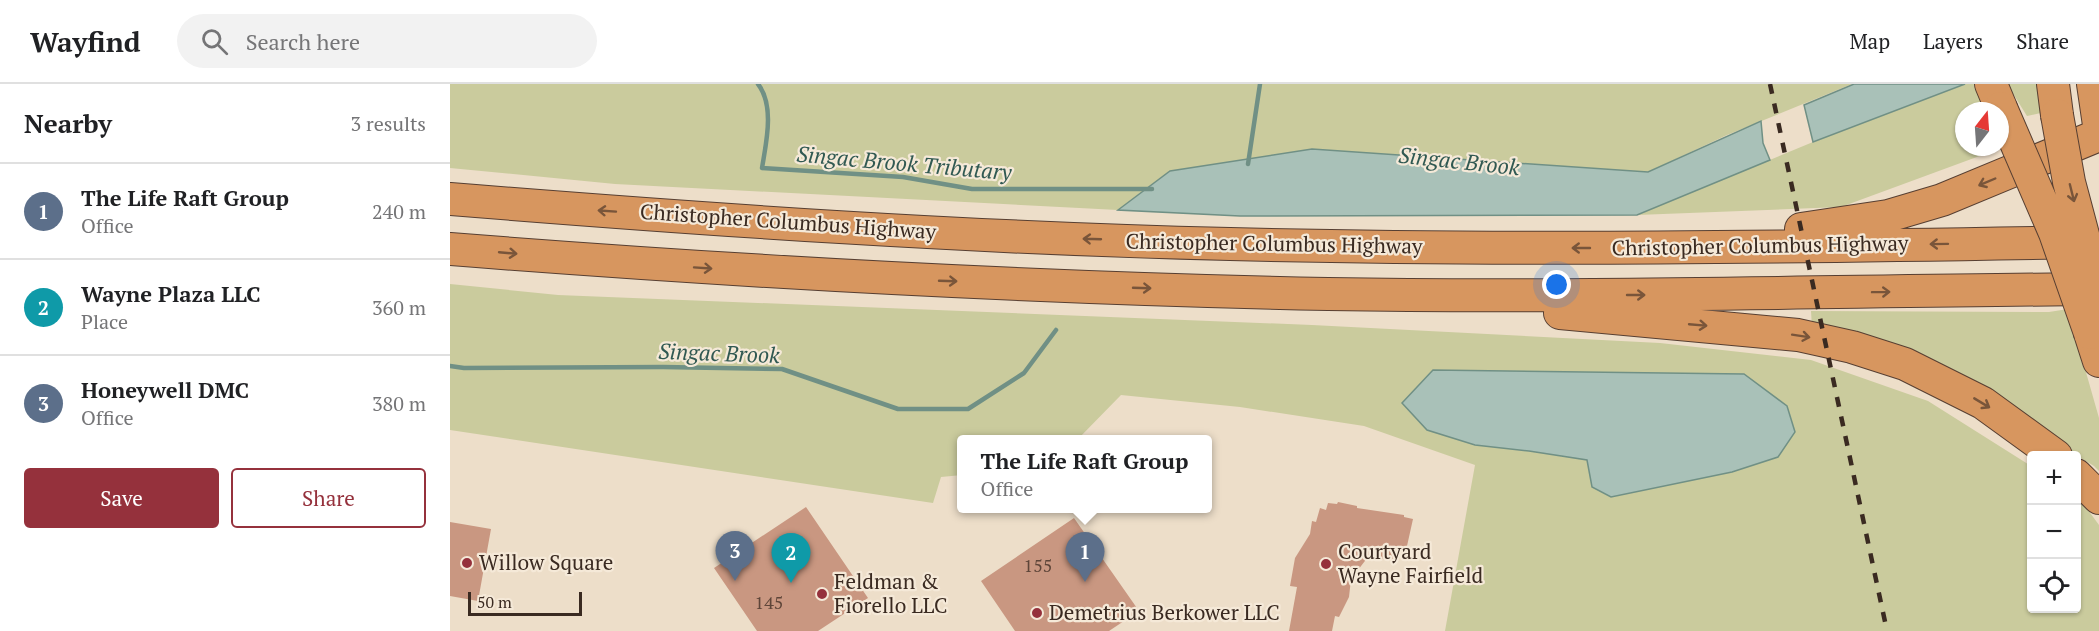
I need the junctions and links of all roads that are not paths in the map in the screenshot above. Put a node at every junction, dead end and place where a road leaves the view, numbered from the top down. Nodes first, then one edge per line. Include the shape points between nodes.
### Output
1 (2053, 84) edge
2 (1996, 96) edge
3 (2099, 135) edge
4 (450, 199) edge
5 (2099, 242) edge
6 (1681, 248) junction
7 (450, 249) edge
8 (2099, 289) edge
9 (1326, 294) junction
10 (2099, 295) edge
11 (2095, 347) edge
12 (2049, 451) edge
13 (2081, 480) edge
14 (2099, 498) edge

1 -> 10 highway, bridge via 2069,182
2 - 11 highway, bridge via 2055,233
3 -> 6 highway via 1916,209
6 -> 4 highway, Christopher Columbus Highway via 1364,247 1108,240
5 -> 6 highway, Christopher Columbus Highway
7 -> 9 highway via 889,279
9 -> 8 highway
9 -> 12 highway via 1743,329 1827,340 1880,355 1931,376 1983,403
13 - 14 highway

